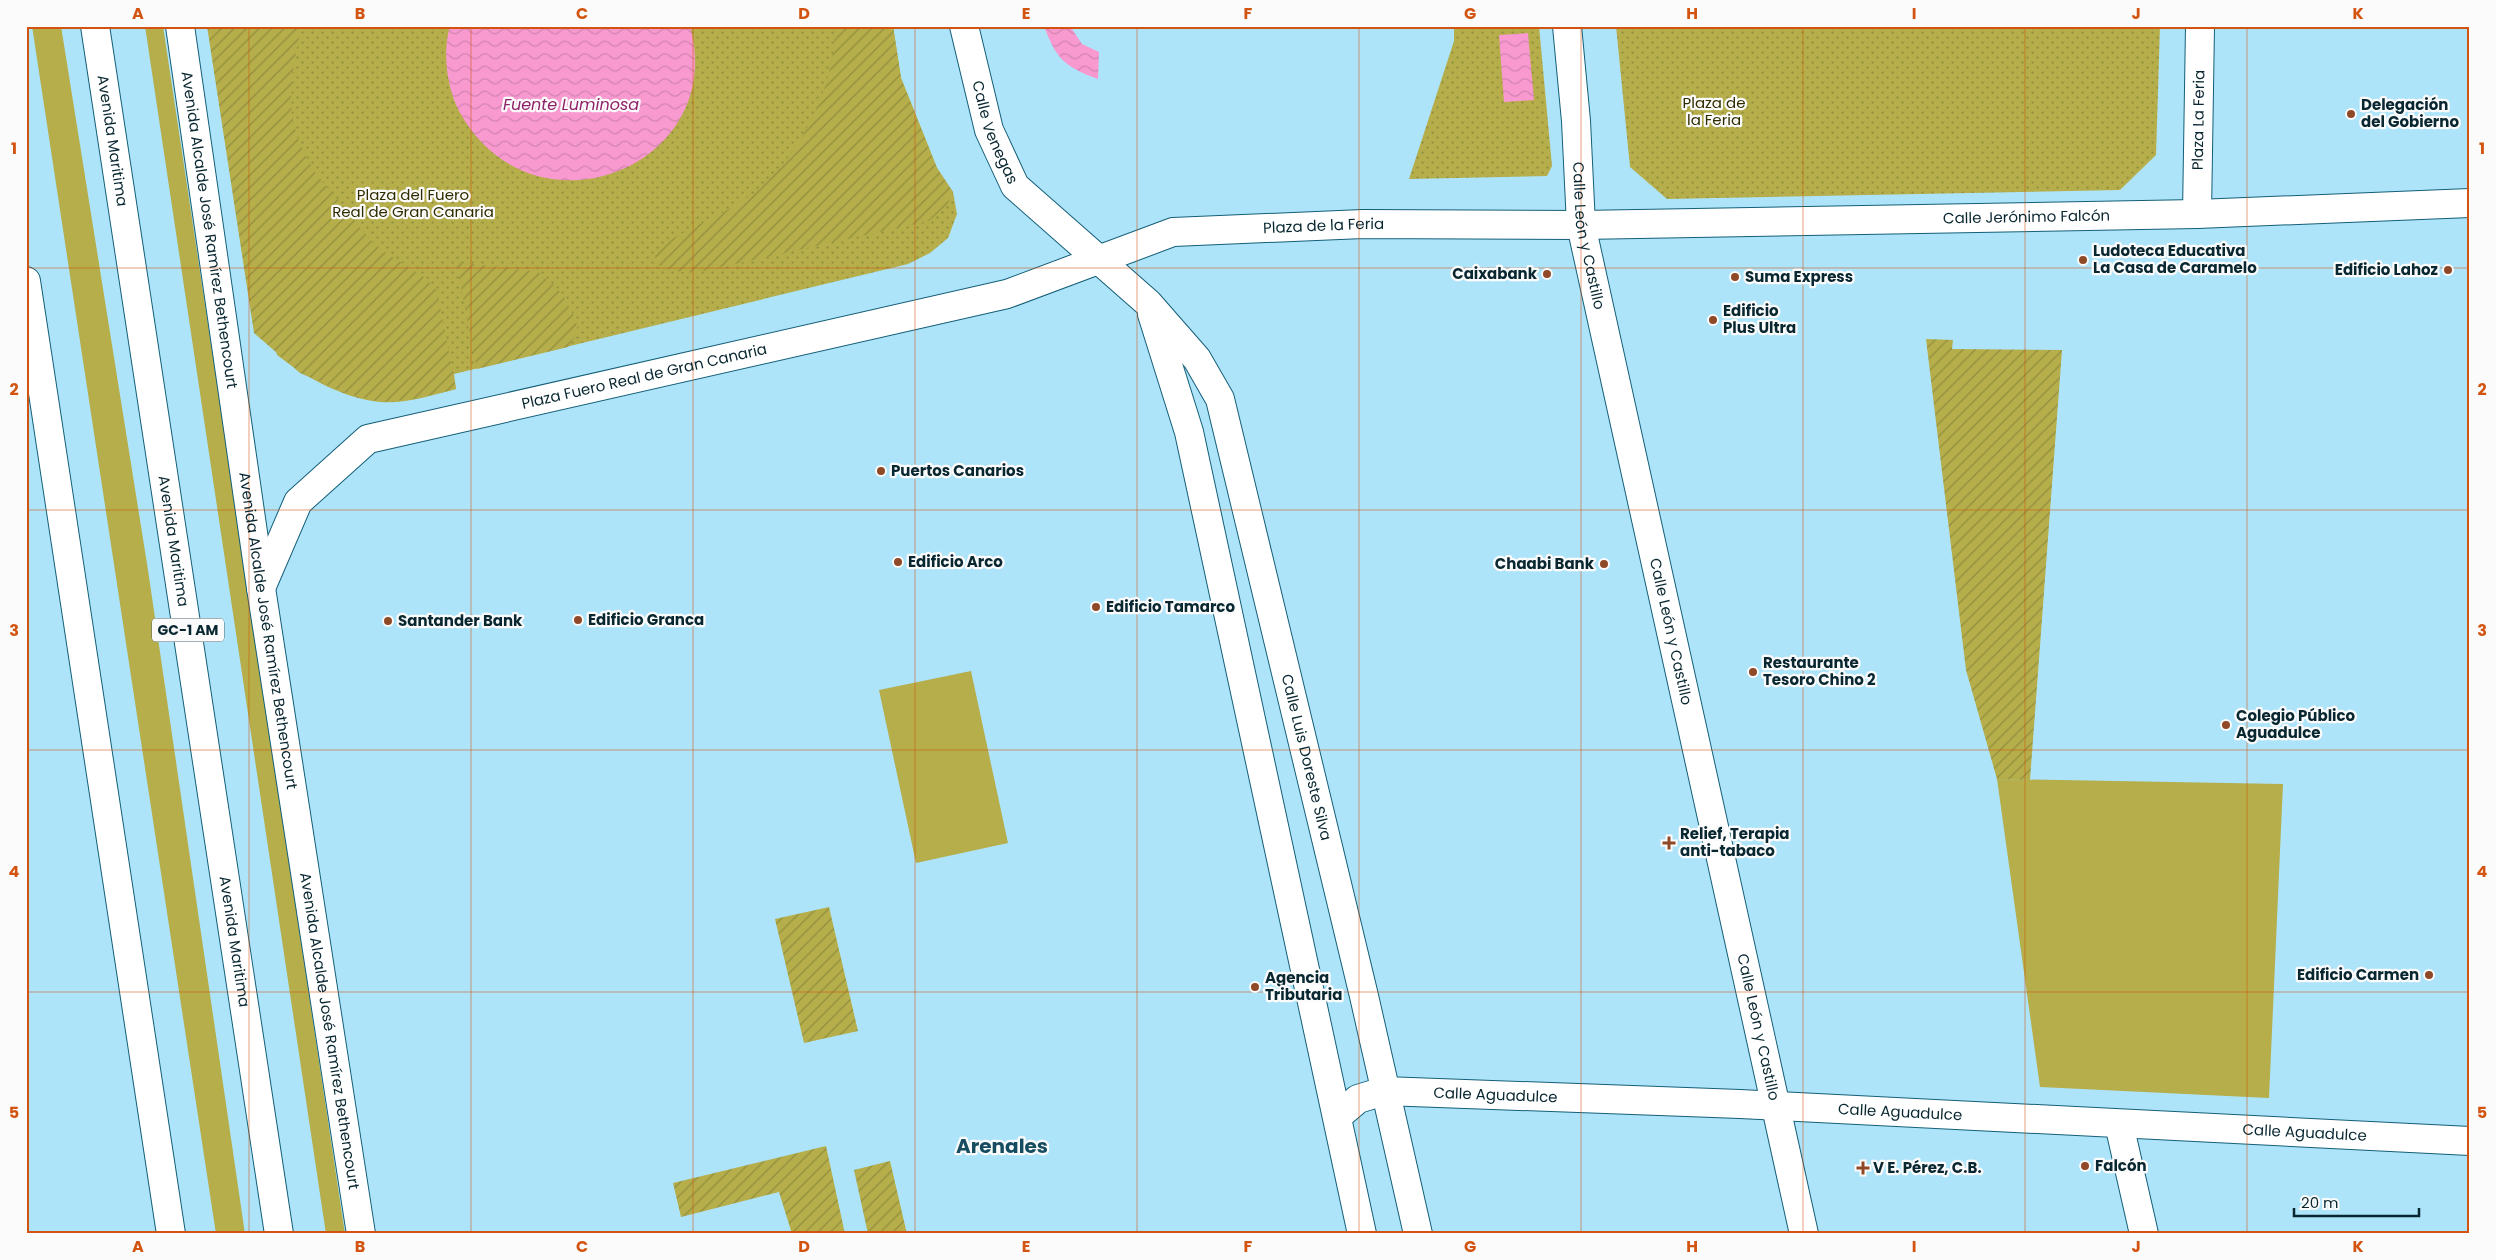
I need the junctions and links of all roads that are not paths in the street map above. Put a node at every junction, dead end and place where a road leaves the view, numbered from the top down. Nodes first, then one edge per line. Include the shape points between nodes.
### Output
1 (95, 26) edge
2 (180, 26) edge
3 (964, 26) edge
4 (1567, 26) edge
5 (2200, 26) edge
6 (2470, 203) edge
7 (2197, 214) junction
8 (1582, 225) junction
9 (1101, 260) junction
10 (26, 280) edge
11 (1148, 303) junction
12 (261, 588) junction
13 (1384, 1091) junction
14 (1776, 1106) junction
15 (1338, 1116) junction
16 (2119, 1124) junction
17 (2470, 1141) edge
18 (171, 1234) edge
19 (280, 1234) edge
20 (361, 1234) edge
21 (1362, 1234) edge
22 (1418, 1234) edge
23 (1804, 1234) edge
24 (2144, 1234) edge

1 - 19 main road, Avenida Maritima / GC-1 AM
2 - 12 main road, Avenida Alcalde José Ramírez Bethencourt
3 - 9 main road, Calle Venegas via 989,130 1015,186
4 - 8 main road, Calle León y Castillo
5 - 7 main road, Plaza La Feria
6 - 7 main road, Calle Jerónimo Falcón
7 - 8 main road, Calle Jerónimo Falcón
8 - 9 main road, Plaza de la Feria via 1363,224 1173,232
8 - 14 main road, Calle León y Castillo
9 - 11 main road, Calle Luis Doreste Silva
9 - 12 main road, Plaza Fuero Real de Gran Canaria via 1007,294 368,439 298,502
10 - 18 main road
11 - 13 main road, Calle Luis Doreste Silva via 1197,358 1220,399
11 - 15 main road, Calle Luis Doreste Silva via 1189,432
12 - 20 main road, Avenida Alcalde José Ramírez Bethencourt
13 - 14 main road, Calle Aguadulce
13 - 15 main road, Calle Aguadulce via 1358,1099
13 - 22 main road, Calle Luis Doreste Silva
14 - 16 main road, Calle Aguadulce
14 - 23 main road, Calle León y Castillo
15 - 21 main road, Calle Luis Doreste Silva
16 - 17 main road, Calle Aguadulce
16 - 24 main road

